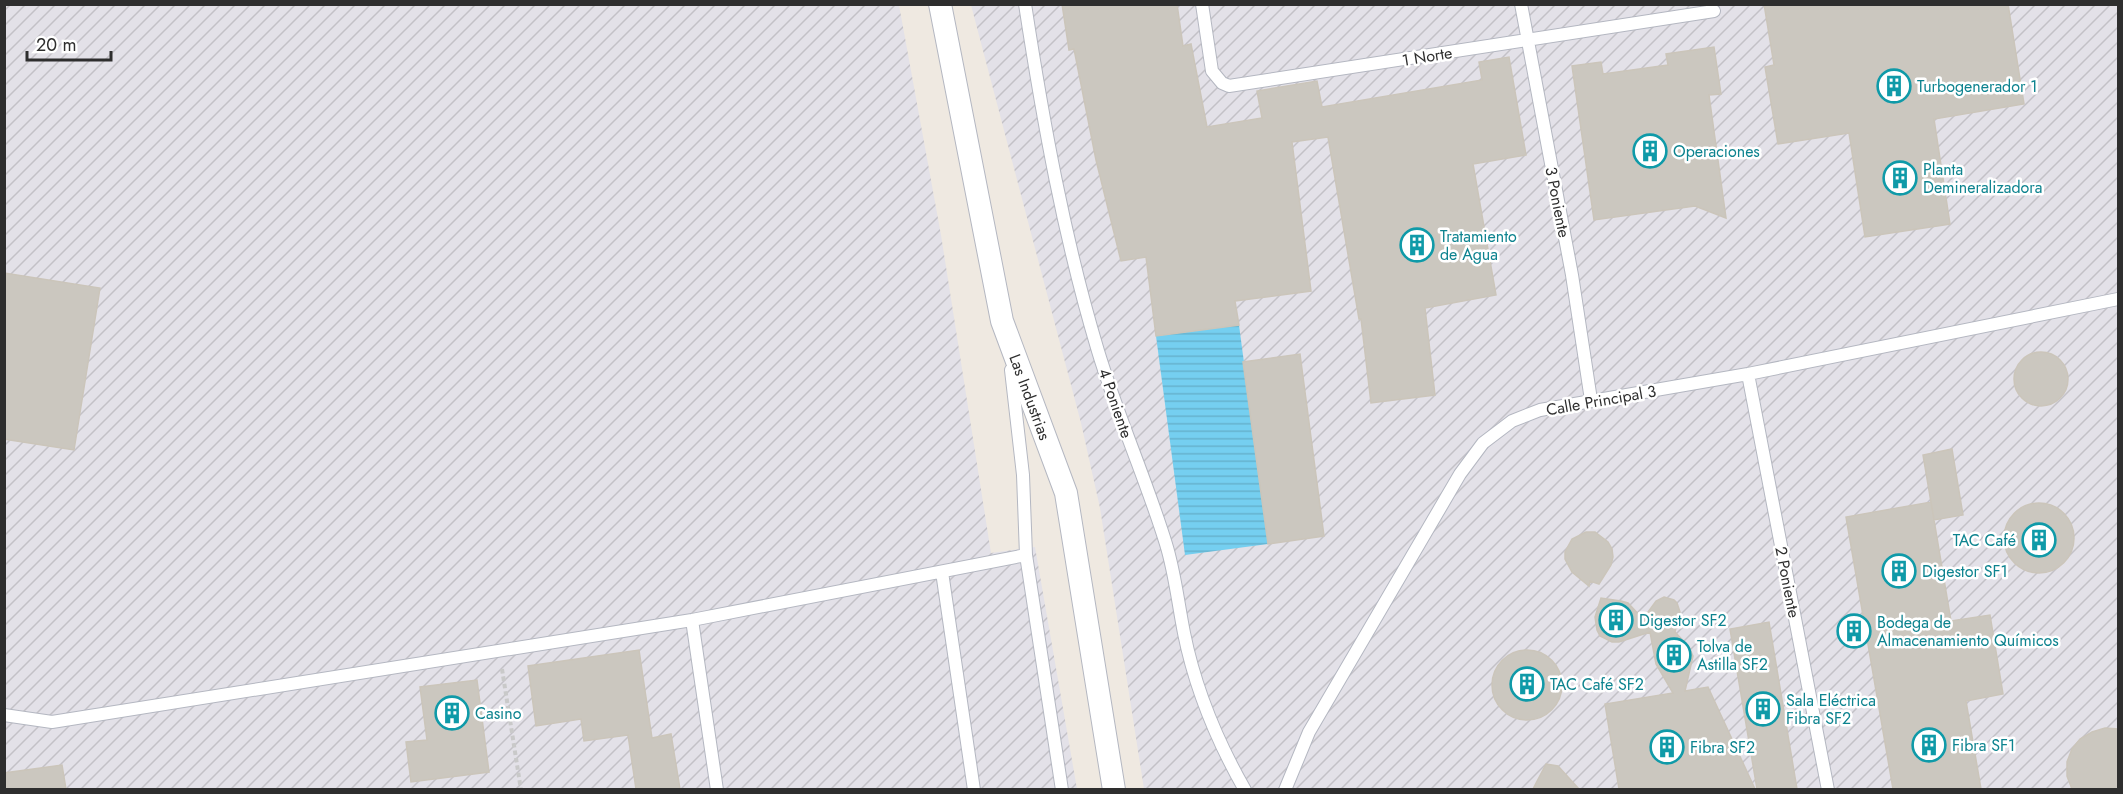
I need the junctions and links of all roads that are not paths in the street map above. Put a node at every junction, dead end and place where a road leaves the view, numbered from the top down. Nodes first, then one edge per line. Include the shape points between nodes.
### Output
1 (940, 4) edge
2 (1025, 4) edge
3 (1202, 4) edge
4 (1521, 4) edge
5 (1714, 11) dead end
6 (1527, 40) junction
7 (2118, 299) edge
8 (1002, 321) junction
9 (1748, 374) junction
10 (1591, 400) junction
11 (1026, 555) junction
12 (942, 572) junction
13 (692, 620) junction
14 (4, 715) edge
15 (717, 789) edge
16 (974, 789) edge
17 (1062, 789) edge
18 (1114, 789) edge
19 (1245, 789) edge
20 (1285, 789) edge
21 (1828, 789) edge

1 - 8 street, Las Industrias
2 - 19 lane, 4 Poniente via 1041,108 1086,309 1168,549 1196,680
3 - 6 lane, 1 Norte via 1212,71 1221,83 1229,86
4 - 6 lane, 3 Poniente
5 - 6 lane, 1 Norte
6 - 10 lane, 3 Poniente via 1572,275
7 - 9 lane, Calle Principal 3
8 - 11 lane via 1019,424
8 - 18 street, Las Industrias via 1066,493
9 - 10 lane, Calle Principal 3
9 - 21 lane, 2 Poniente
10 - 20 lane, Calle Principal 3 via 1540,410 1512,421 1483,443 1460,474 1309,732
11 - 12 lane
11 - 17 lane
12 - 13 lane
12 - 16 lane
13 - 14 lane via 52,722
13 - 15 lane

